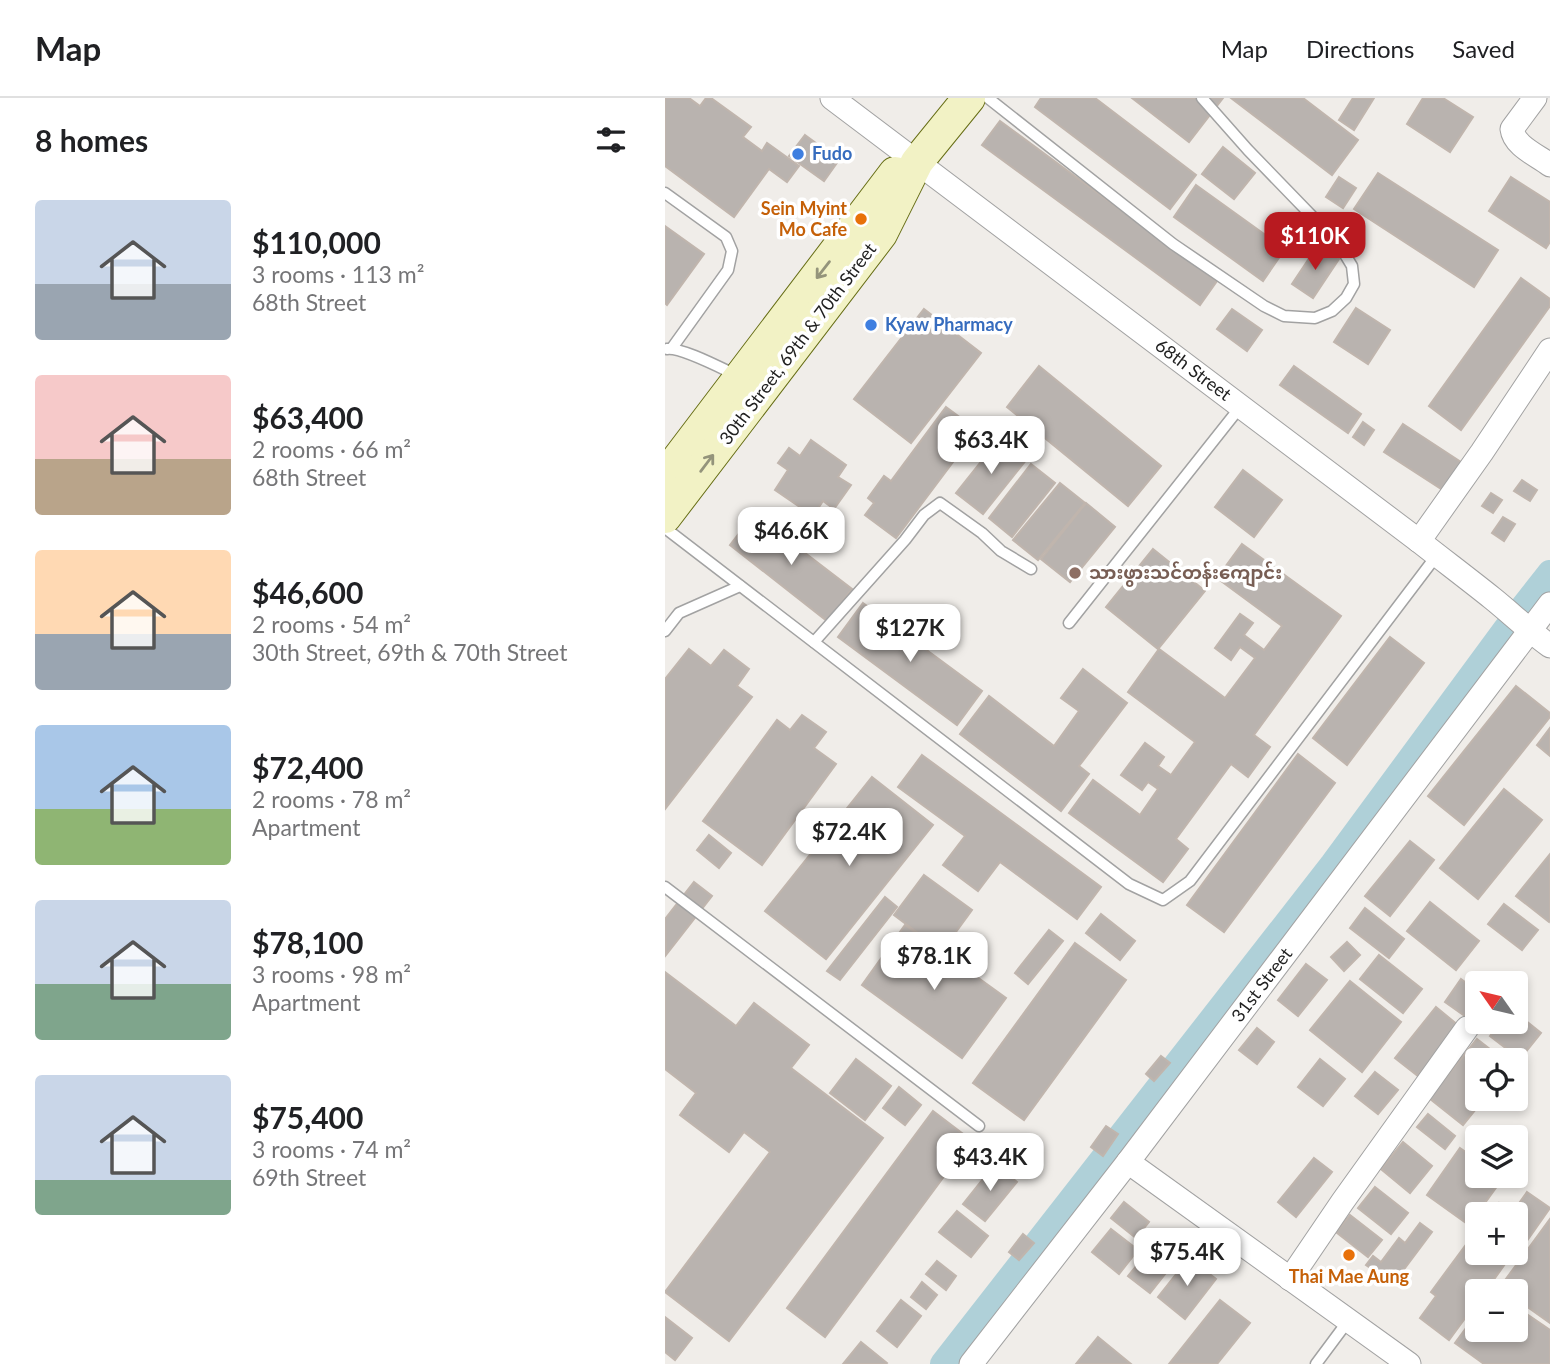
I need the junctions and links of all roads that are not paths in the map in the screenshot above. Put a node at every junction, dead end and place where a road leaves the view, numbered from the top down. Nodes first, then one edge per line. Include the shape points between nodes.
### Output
1 (832, 98) edge
2 (952, 98) edge
3 (969, 98) edge
4 (988, 98) edge
5 (1202, 98) edge
6 (1535, 98) edge
7 (912, 159) junction
8 (1550, 164) edge
9 (665, 193) edge
10 (668, 349) edge
11 (1550, 350) edge
12 (752, 383) junction
13 (1241, 407) junction
14 (665, 476) edge
15 (665, 517) edge
16 (665, 528) edge
17 (1419, 541) junction
18 (1437, 555) junction
19 (1031, 569) dead end
20 (740, 586) junction
21 (1550, 604) edge
22 (1069, 623) dead end
23 (1525, 627) junction
24 (665, 631) edge
25 (814, 642) junction
26 (1550, 646) edge
27 (665, 887) edge
28 (1465, 1031) edge
29 (979, 1126) dead end
30 (1128, 1162) junction
31 (1290, 1279) junction
32 (1348, 1321) junction
33 (971, 1364) edge
34 (1316, 1364) edge
35 (1409, 1364) edge

1 - 7 street, 68th Street
2 - 7 main road
3 - 7 main road
4 - 5 lane via 1173,244 1264,306 1284,316 1315,318 1332,311 1354,284 1352,266 1338,243
6 - 8 street via 1512,129 1513,136
7 - 12 main road, 30th Street, 69th & 70th Street
7 - 13 street, 68th Street
9 - 10 lane via 726,237 732,251 728,270
10 - 12 lane
11 - 17 street
12 - 14 main road, 30th Street, 69th & 70th Street
15 -> 12 main road, 30th Street, 69th & 70th Street
13 - 17 street, 68th Street
13 - 22 lane
16 - 20 lane
17 - 18 street, 68th Street
18 - 23 street, 68th Street
18 - 25 lane via 1190,881 1163,900 1129,884
19 - 25 lane via 940,503 924,515
20 - 24 lane via 679,612
20 - 25 lane
21 - 23 street, 31st Street
23 - 26 street, 68th Street
23 - 30 street, 31st Street
27 - 29 lane
28 - 31 street
30 - 31 street
30 - 33 street, 31st Street
31 - 32 street
32 - 34 lane
32 - 35 street

